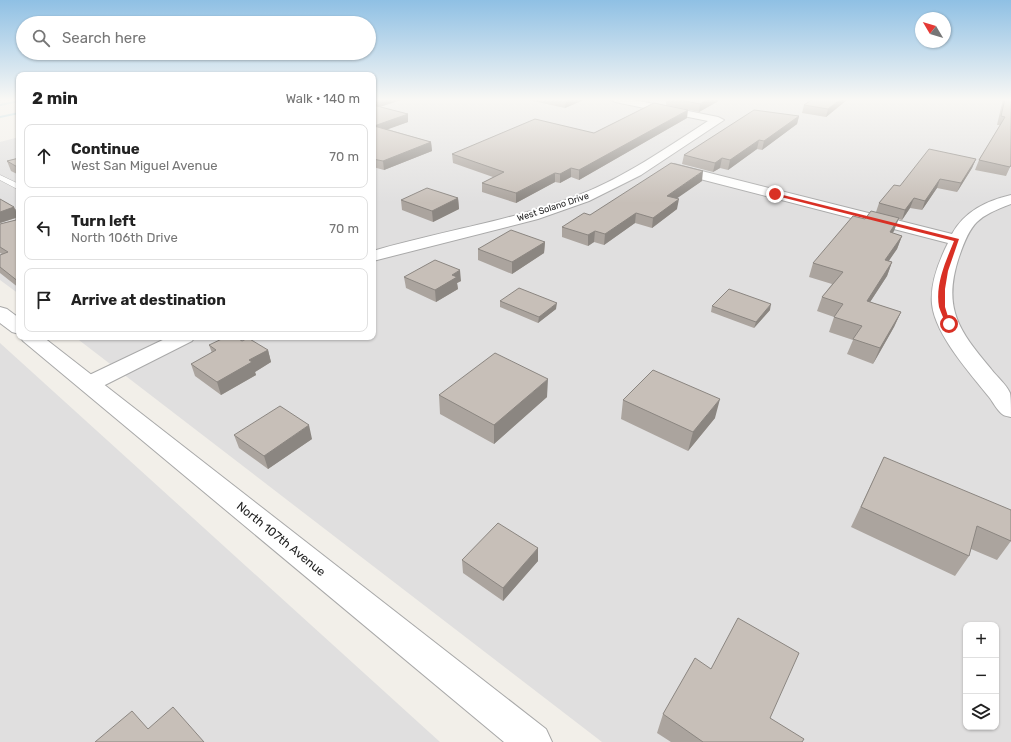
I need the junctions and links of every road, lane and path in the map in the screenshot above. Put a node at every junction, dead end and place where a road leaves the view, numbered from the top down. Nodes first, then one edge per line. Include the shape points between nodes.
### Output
1 (697, 134) edge
2 (652, 162) junction
3 (0, 177) edge
4 (16, 186) edge
5 (1011, 199) edge
6 (957, 240) junction
7 (376, 255) edge
8 (0, 313) edge
9 (16, 326) edge
10 (34, 340) edge
11 (179, 340) edge
12 (89, 384) junction
13 (1011, 409) edge
14 (533, 742) edge

1 - 2 street, West Solano Drive
2 - 6 street
2 - 7 street, West Solano Drive via 602,190 556,208
3 - 4 lane
5 - 6 street via 972,217
6 - 13 street via 945,271 942,307 959,341
8 - 9 street
10 - 12 street, North 107th Avenue
11 - 12 street
12 - 14 street, North 107th Avenue

